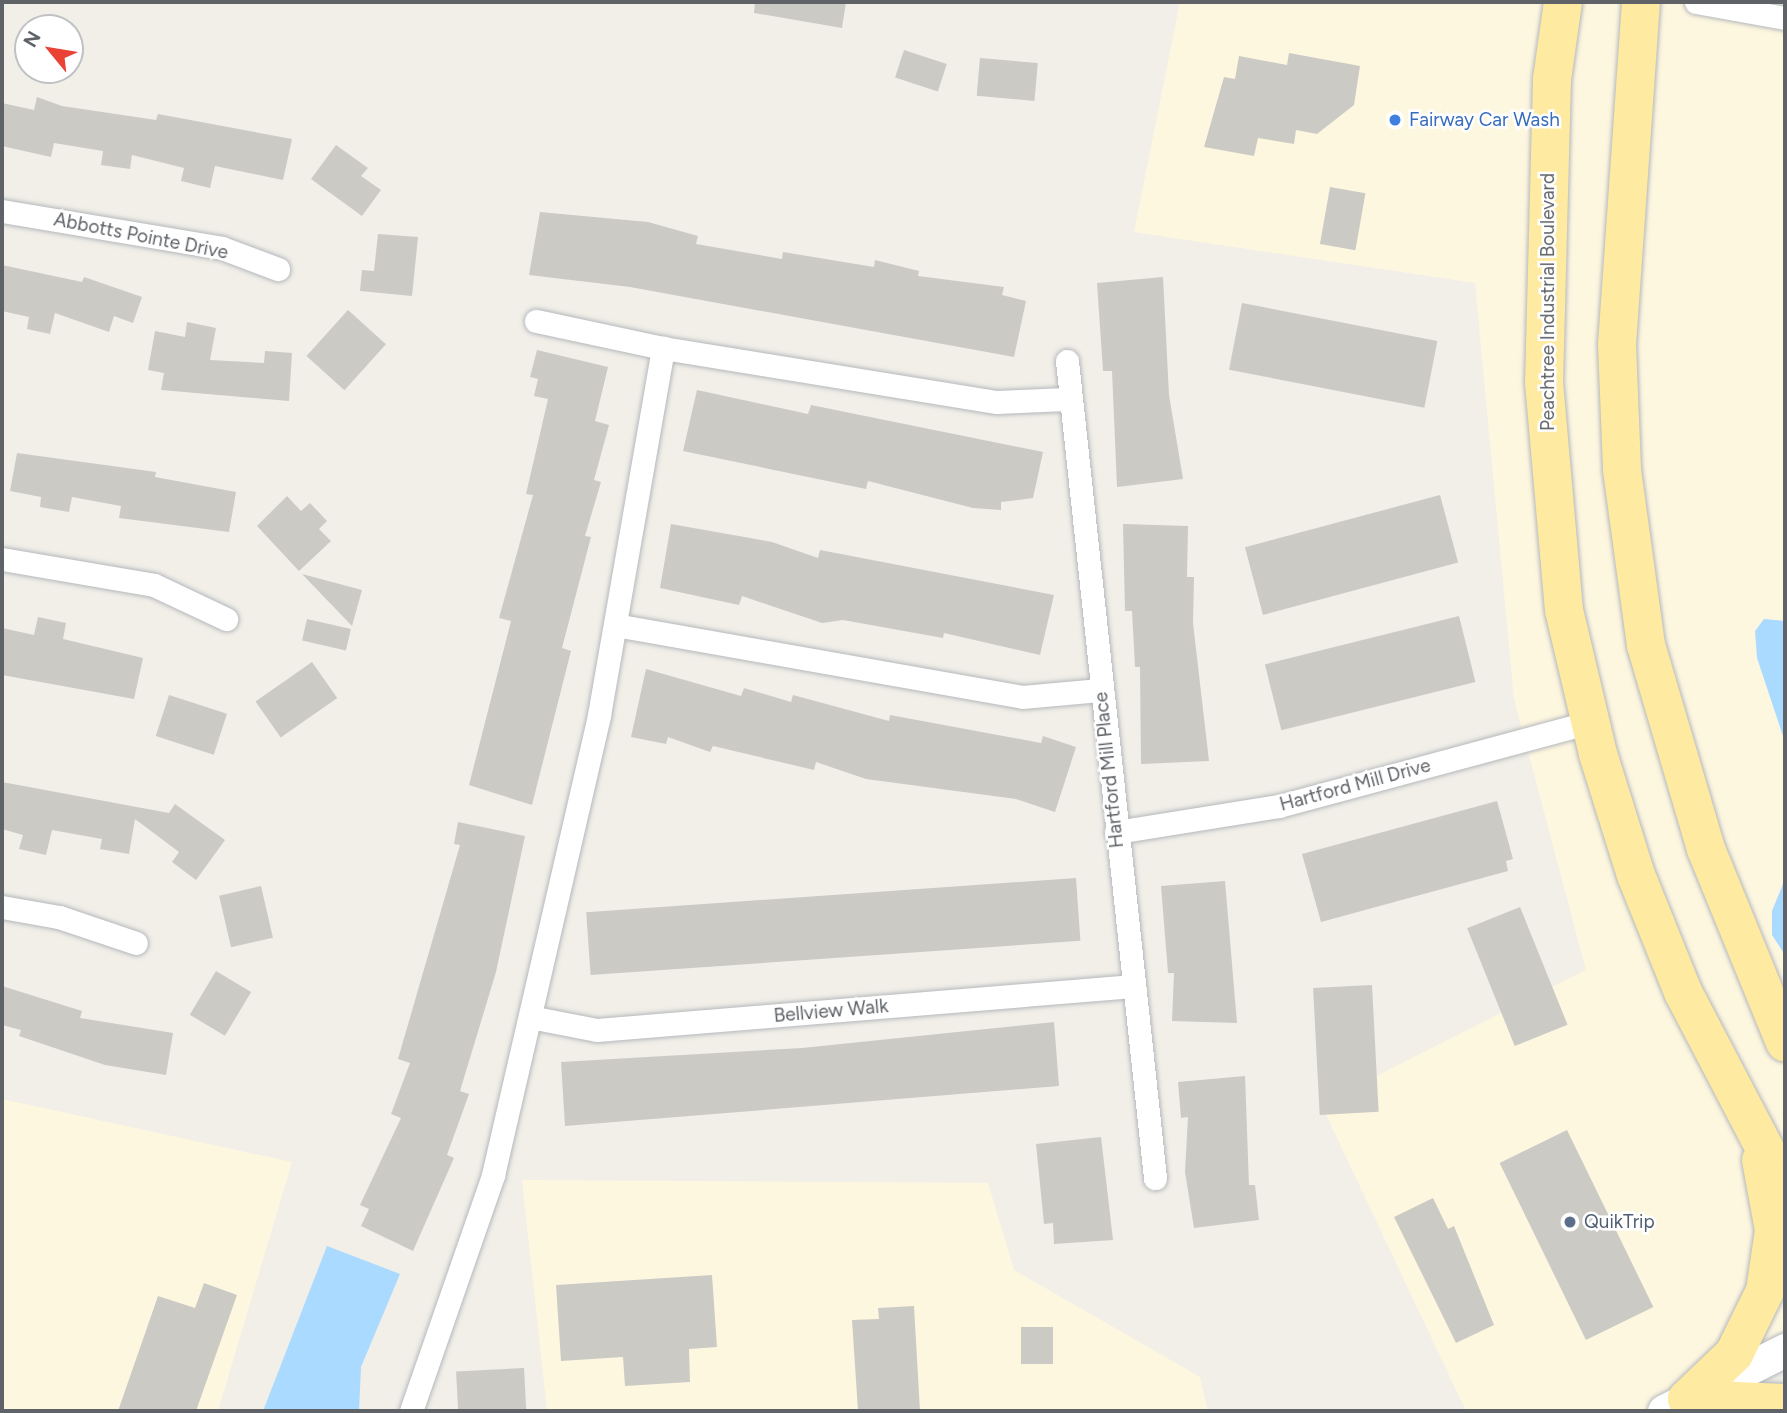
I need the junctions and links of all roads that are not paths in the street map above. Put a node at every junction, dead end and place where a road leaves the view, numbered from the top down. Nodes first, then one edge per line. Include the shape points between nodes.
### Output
1 (1563, 2) edge
2 (1642, 2) edge
3 (1696, 2) edge
4 (1785, 18) edge
5 (2, 211) edge
6 (278, 269) dead end
7 (536, 321) dead end
8 (663, 348) junction
9 (1067, 361) dead end
10 (1066, 399) junction
11 (2, 559) edge
12 (226, 619) dead end
13 (615, 625) junction
14 (1100, 690) junction
15 (1591, 722) junction
16 (1116, 832) junction
17 (2, 907) edge
18 (136, 943) dead end
19 (1133, 986) junction
20 (530, 1017) junction
21 (1785, 1043) edge
22 (1756, 1130) junction
23 (1155, 1178) dead end
24 (1785, 1187) edge
25 (1785, 1350) edge
26 (1785, 1403) edge
27 (1675, 1405) edge
28 (411, 1411) edge

1 - 15 highway, Peachtree Industrial Boulevard via 1552,92 1544,382 1564,610
2 - 21 highway via 1617,344 1622,470 1646,645 1706,849
3 - 4 street
5 - 6 street, Abbotts Pointe Drive via 222,248
7 - 8 street
8 - 10 street via 997,402
8 - 13 street
9 - 10 street, Hartford Mill Place
10 - 14 street, Hartford Mill Place
11 - 12 street via 154,585
13 - 14 street via 1022,697
13 - 20 street
14 - 16 street, Hartford Mill Place
15 - 16 street, Hartford Mill Drive via 1279,806
15 - 22 highway, Peachtree Industrial Boulevard via 1636,875 1683,992
16 - 19 street, Hartford Mill Place
17 - 18 street via 59,917
19 - 20 street, Bellview Walk via 597,1030
19 - 23 street, Hartford Mill Place
20 - 28 street via 493,1175
22 - 24 highway, Peachtree Industrial Boulevard
22 - 27 highway via 1774,1230 1765,1291 1734,1354
25 - 27 main road
26 - 27 highway

